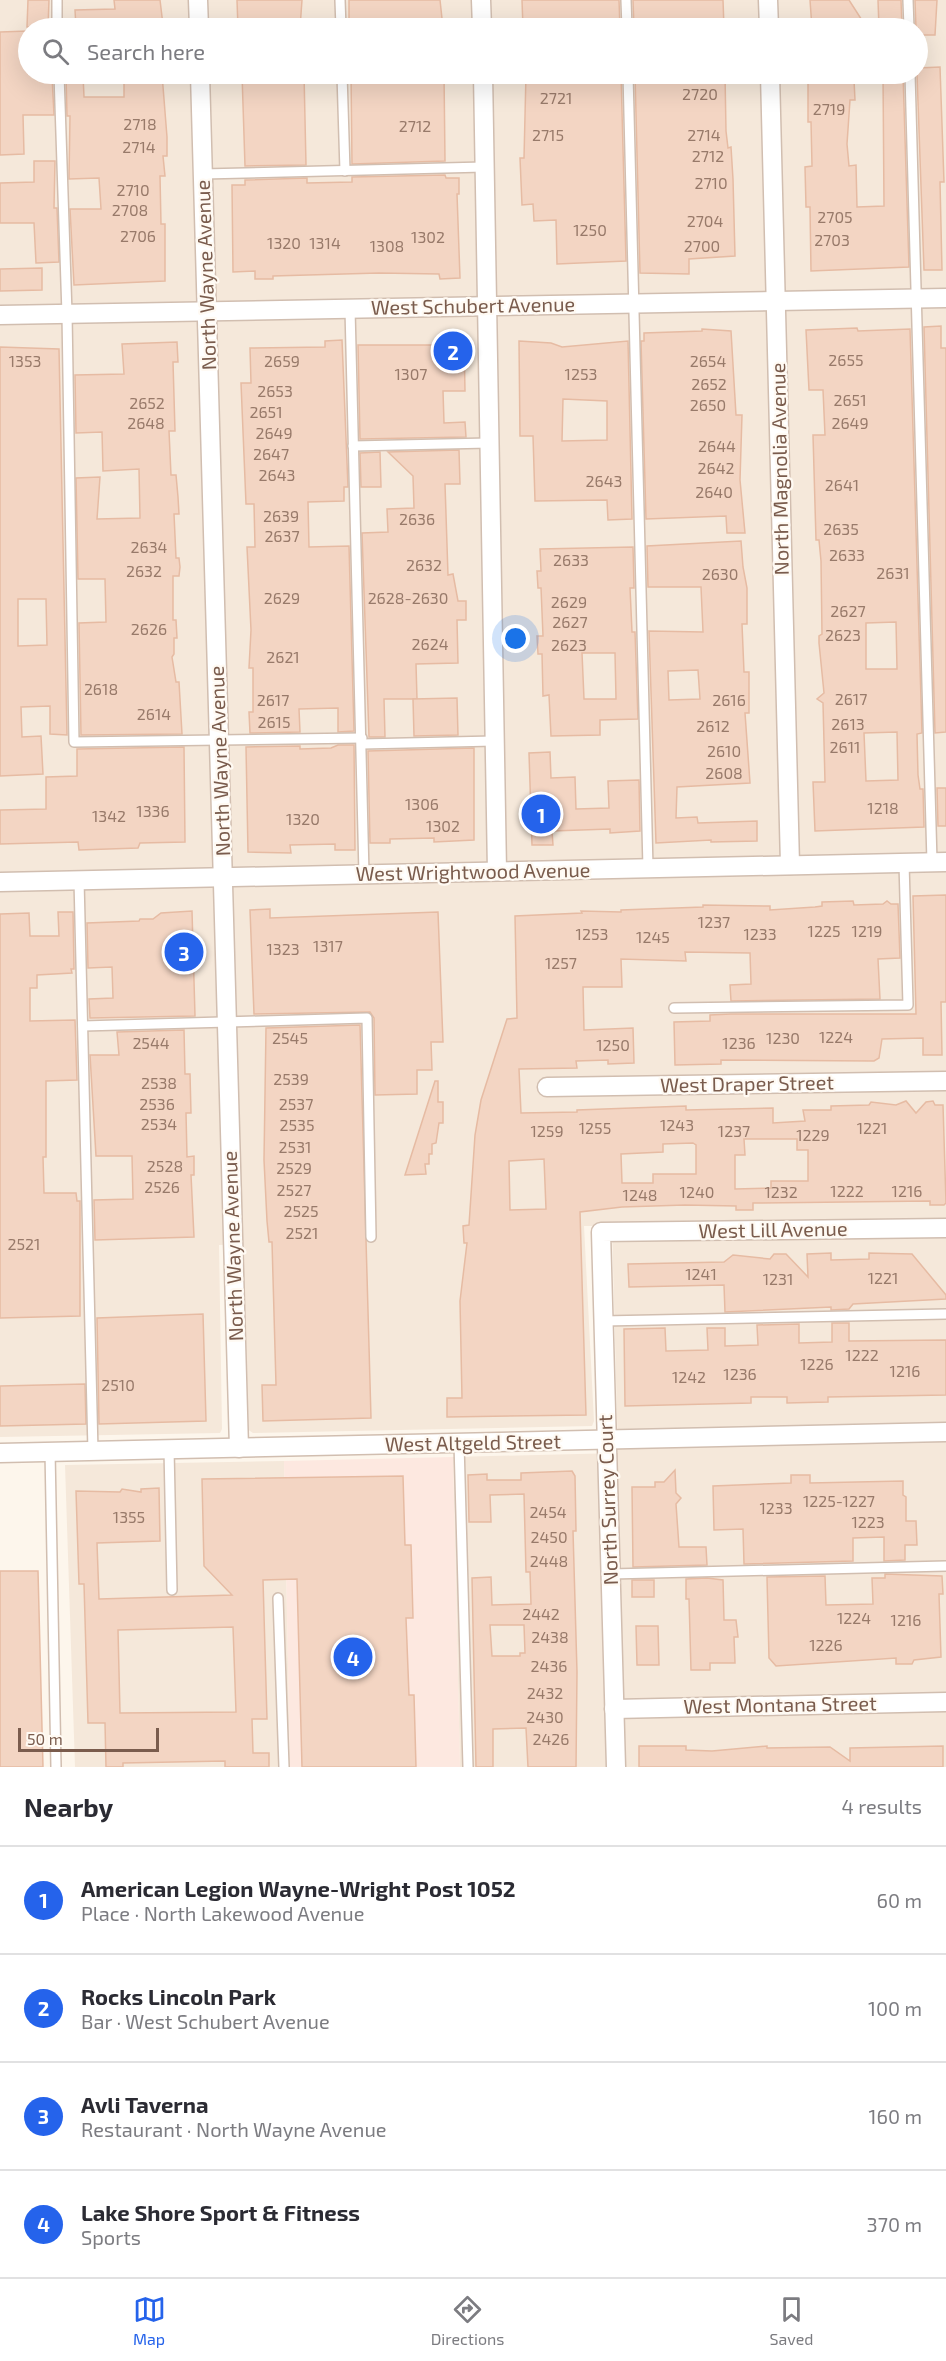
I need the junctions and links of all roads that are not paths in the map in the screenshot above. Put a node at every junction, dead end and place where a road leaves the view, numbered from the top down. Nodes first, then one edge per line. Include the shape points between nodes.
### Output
1 (57, 0) edge
2 (198, 0) edge
3 (340, 0) edge
4 (482, 0) edge
5 (626, 0) edge
6 (768, 0) edge
7 (908, 0) edge
8 (57, 18) edge
9 (199, 18) edge
10 (341, 18) edge
11 (482, 18) edge
12 (627, 18) edge
13 (769, 18) edge
14 (909, 18) edge
15 (59, 84) edge
16 (200, 84) edge
17 (342, 84) edge
18 (483, 84) edge
19 (628, 84) edge
20 (770, 84) edge
21 (910, 84) edge
22 (484, 167) junction
23 (345, 171) junction
24 (203, 174) junction
25 (916, 298) junction
26 (946, 298) edge
27 (776, 301) junction
28 (634, 303) junction
29 (487, 306) junction
30 (350, 309) junction
31 (207, 311) junction
32 (67, 314) junction
33 (0, 315) edge
34 (489, 443) junction
35 (353, 446) junction
36 (219, 740) junction
37 (362, 741) junction
38 (494, 741) junction
39 (939, 862) edge
40 (904, 863) junction
41 (790, 865) junction
42 (648, 868) junction
43 (497, 871) junction
44 (364, 874) junction
45 (223, 877) junction
46 (80, 880) junction
47 (0, 882) edge
48 (674, 1008) dead end
49 (227, 1022) junction
50 (83, 1026) junction
51 (946, 1081) edge
52 (548, 1087) dead end
53 (946, 1228) edge
54 (601, 1232) joint
55 (371, 1237) dead end
56 (946, 1314) edge
57 (603, 1321) junction
58 (946, 1432) edge
59 (607, 1440) junction
60 (459, 1443) junction
61 (239, 1448) junction
62 (169, 1449) junction
63 (50, 1451) junction
64 (93, 1451) junction
65 (0, 1453) edge
66 (946, 1566) edge
67 (610, 1574) junction
68 (172, 1590) dead end
69 (278, 1598) dead end
70 (946, 1702) edge
71 (615, 1709) junction
72 (56, 1767) edge
73 (284, 1767) edge
74 (468, 1767) edge
75 (616, 1767) edge

1 - 8 lane
2 - 9 street
3 - 10 lane
4 - 11 street
5 - 12 lane
6 - 13 street
7 - 14 lane
15 - 32 lane
16 - 24 street, North Wayne Avenue
17 - 23 lane
18 - 22 street
19 - 28 lane
20 - 27 street, North Magnolia Avenue
21 - 25 lane
22 - 23 lane
22 - 29 street
23 - 24 lane
24 - 31 street, North Wayne Avenue
25 - 26 street, West Schubert Avenue
25 - 27 street, West Schubert Avenue
25 - 39 lane
27 - 28 street, West Schubert Avenue
27 - 41 street, North Magnolia Avenue
28 - 29 street, West Schubert Avenue
28 - 42 lane
29 - 30 street, West Schubert Avenue
29 - 34 street
30 - 31 street, West Schubert Avenue
30 - 35 lane
31 - 32 street, West Schubert Avenue
31 - 36 street, North Wayne Avenue
32 - 33 street, West Schubert Avenue
32 - 36 lane via 74,742
34 - 35 lane
34 - 38 street
35 - 37 lane
36 - 37 lane
36 - 45 street, North Wayne Avenue
37 - 38 lane
37 - 44 lane
38 - 43 street
39 - 40 street, West Wrightwood Avenue
40 - 41 street, West Wrightwood Avenue
40 - 48 lane via 908,1005
41 - 42 street, West Wrightwood Avenue
42 - 43 street, West Wrightwood Avenue
43 - 44 street, West Wrightwood Avenue
44 - 45 street, West Wrightwood Avenue
45 - 46 street, West Wrightwood Avenue
45 - 49 street, North Wayne Avenue
46 - 47 street, West Wrightwood Avenue
46 - 50 lane
49 - 50 lane
49 - 55 lane via 367,1018
49 - 61 street, North Wayne Avenue
50 - 64 lane
51 - 52 street, West Draper Street
53 - 54 street, West Lill Avenue
54 - 57 street, North Surrey Court
56 - 57 lane
57 - 59 street, North Surrey Court
58 - 59 street, West Altgeld Street
59 - 60 street, West Altgeld Street
59 - 67 street, North Surrey Court
60 - 61 street, West Altgeld Street
60 - 74 lane
61 - 62 street, West Altgeld Street
62 - 64 street, West Altgeld Street
62 - 68 lane
63 - 64 street, West Altgeld Street
63 - 65 street, West Altgeld Street
63 - 72 lane
66 - 67 lane
67 - 71 street, North Surrey Court
69 - 73 lane
70 - 71 street, West Montana Street
71 - 75 street, North Surrey Court

